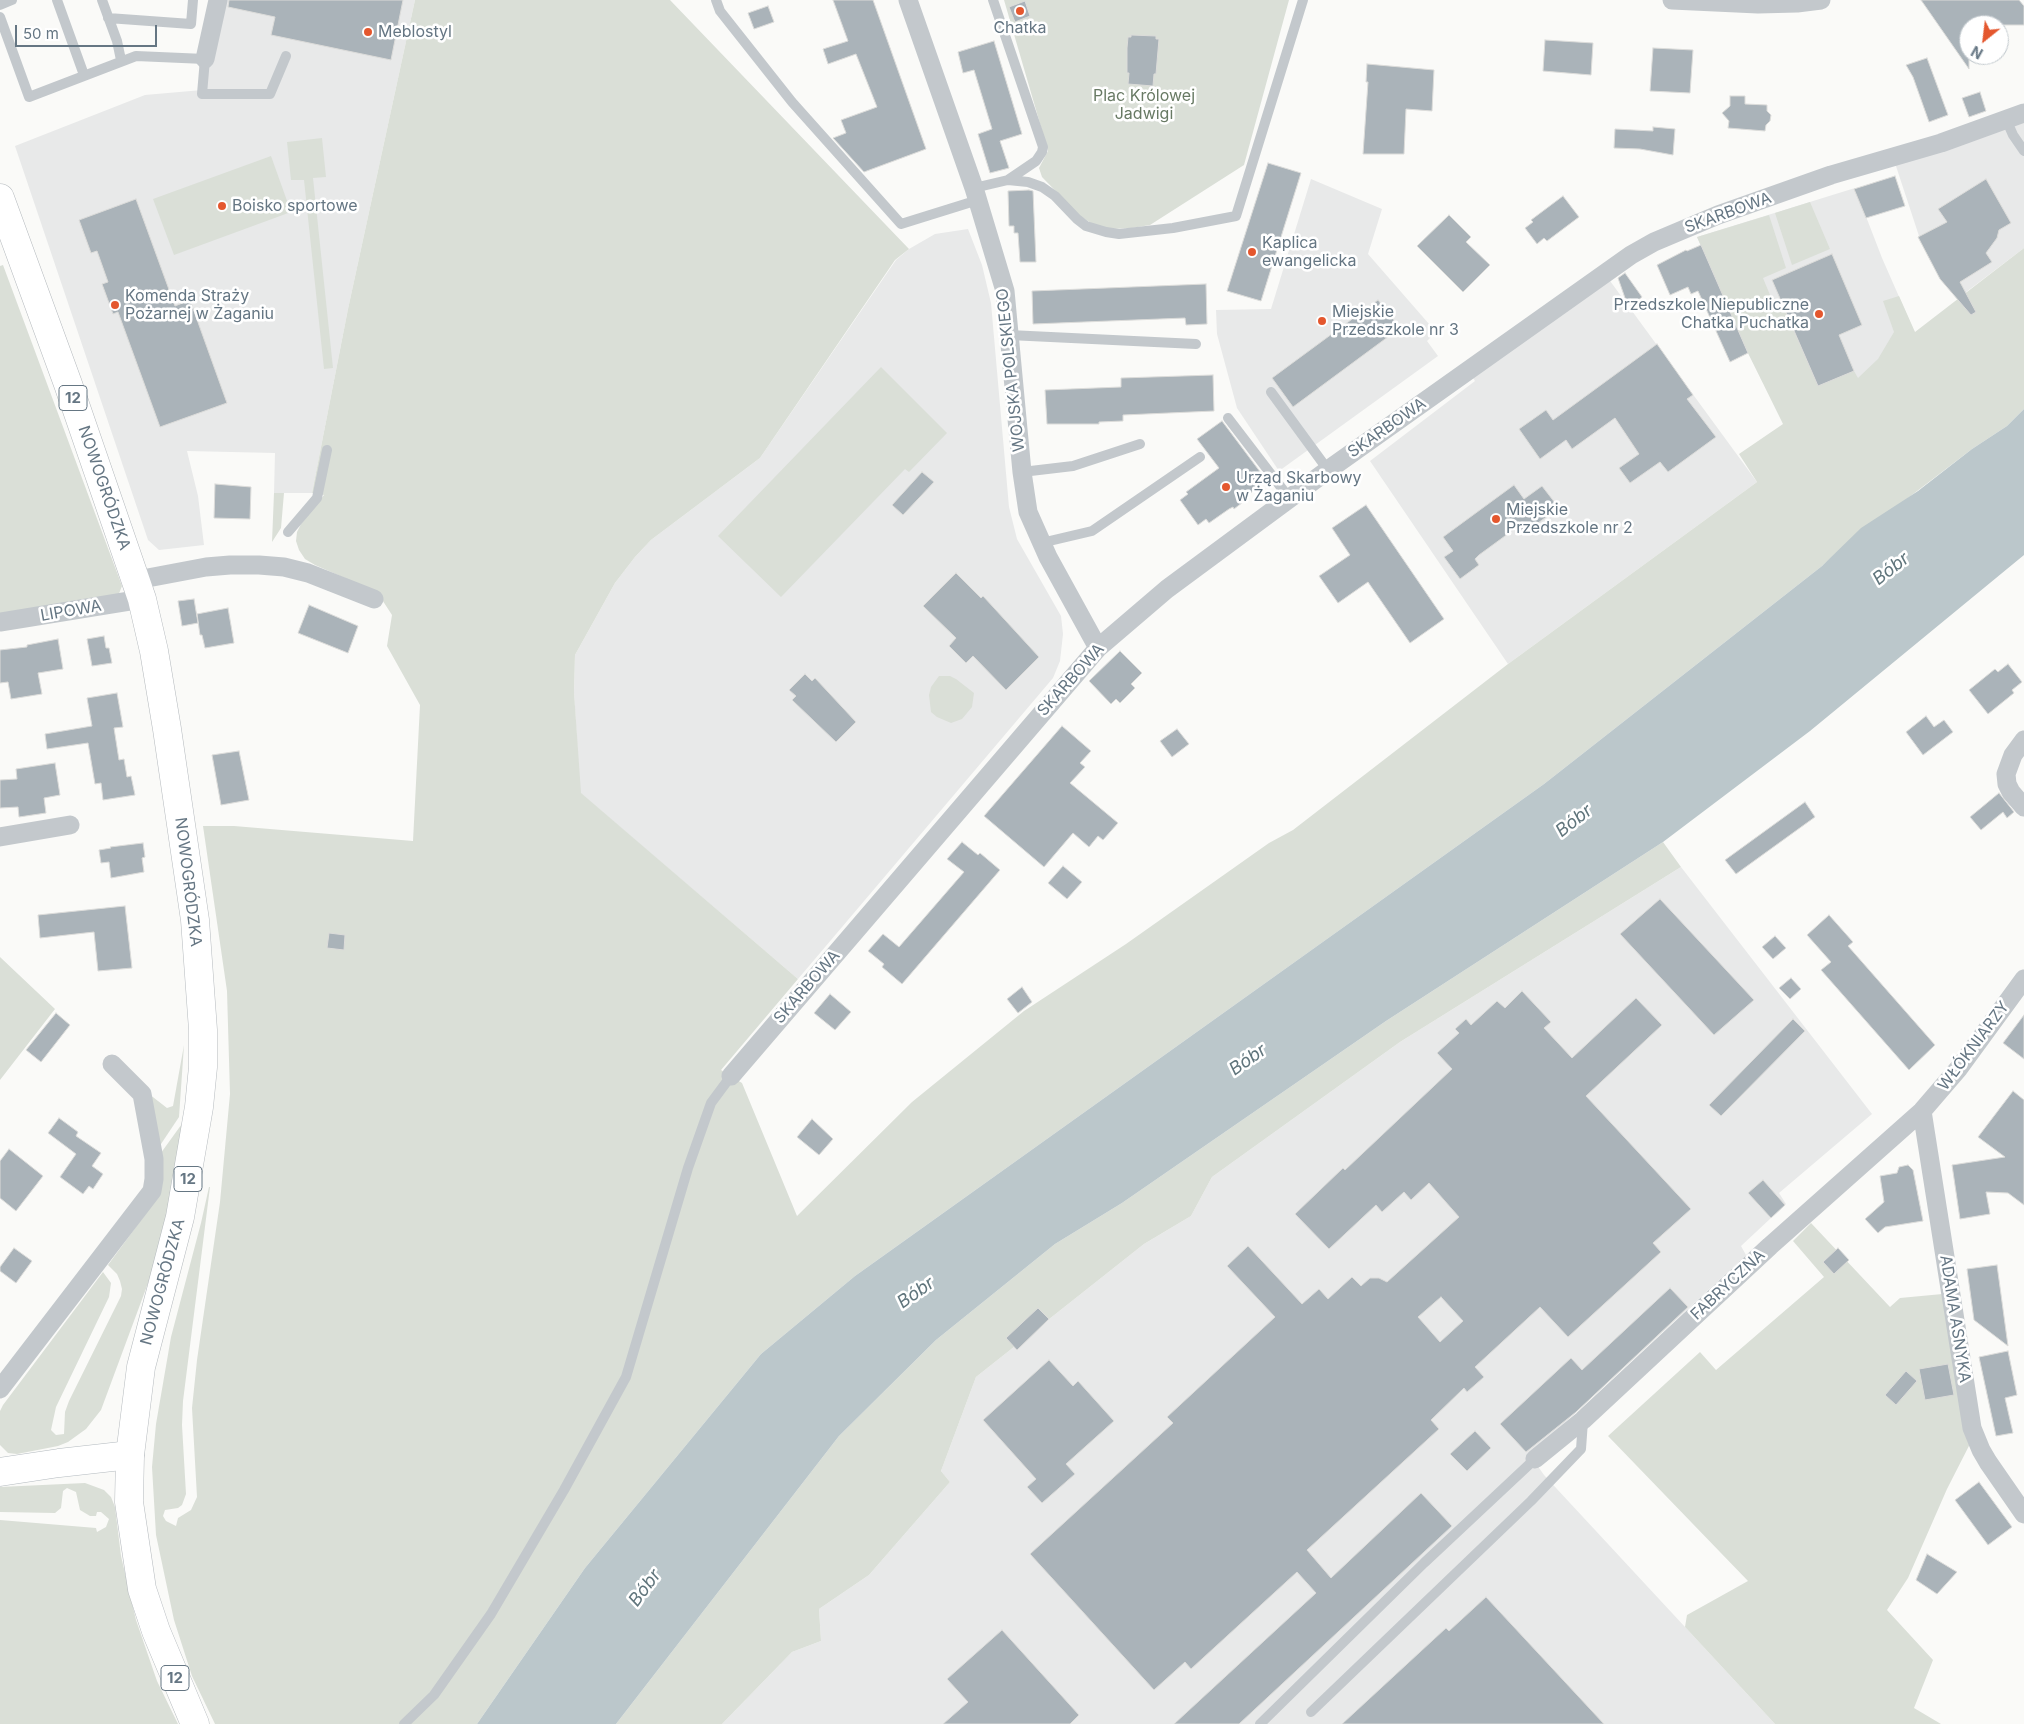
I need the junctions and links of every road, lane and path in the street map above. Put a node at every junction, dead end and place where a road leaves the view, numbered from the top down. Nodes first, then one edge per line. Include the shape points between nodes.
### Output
1 (12, 0) edge
2 (58, 0) edge
3 (102, 0) edge
4 (194, 0) edge
5 (218, 0) edge
6 (716, 0) edge
7 (909, 0) edge
8 (993, 0) edge
9 (1302, 0) edge
10 (1672, 0) edge
11 (1820, 0) edge
12 (0, 5) edge
13 (0, 17) edge
14 (108, 18) junction
15 (286, 56) dead end
16 (205, 59) junction
17 (121, 60) junction
18 (84, 75) junction
19 (2024, 113) edge
20 (2006, 119) junction
21 (2024, 151) edge
22 (1008, 180) junction
23 (976, 194) junction
24 (0, 198) edge
25 (1009, 335) junction
26 (1196, 344) dead end
27 (1271, 392) dead end
28 (1228, 418) dead end
29 (1140, 444) dead end
30 (327, 450) dead end
31 (1200, 457) dead end
32 (1328, 470) junction
33 (1022, 472) junction
34 (1290, 498) junction
35 (288, 532) dead end
36 (1041, 543) junction
37 (139, 590) junction
38 (374, 599) dead end
39 (0, 622) edge
40 (1098, 648) junction
41 (2024, 740) edge
42 (2024, 807) edge
43 (70, 825) dead end
44 (0, 837) edge
45 (2024, 979) edge
46 (112, 1064) dead end
47 (730, 1076) joint
48 (1922, 1110) junction
49 (0, 1389) edge
50 (1583, 1420) junction
51 (130, 1455) junction
52 (1535, 1459) joint
53 (0, 1472) edge
54 (2024, 1514) edge
55 (1311, 1712) dead end
56 (195, 1724) edge
57 (404, 1724) edge
58 (1260, 1724) edge

1 - 12 lane
2 - 18 lane
3 - 14 lane
4 - 14 lane via 191,24
5 - 16 street
6 - 23 lane via 720,11 792,102 901,224
7 - 23 street, WOJSKA POLSKIEGO
8 - 22 lane via 1043,146 1036,161
9 - 22 lane via 1236,216 1173,228 1119,234 1106,232 1082,223 1042,187
10 - 11 street via 1758,4
13 - 18 lane via 29,97
14 - 17 lane
15 - 16 lane via 270,94 202,94
16 - 17 lane via 136,56
17 - 18 lane
19 - 20 street, SKARBOWA
20 - 21 lane
20 - 32 street, SKARBOWA via 1941,143 1831,175 1718,215 1654,242 1631,255
22 - 23 lane
23 - 25 street, WOJSKA POLSKIEGO via 1005,291
24 - 37 main road, NOWOGRÓDZKA / 12
25 - 26 lane
25 - 33 street, WOJSKA POLSKIEGO
27 - 32 lane
28 - 34 lane
29 - 33 lane via 1073,466
30 - 35 lane via 317,498
31 - 36 lane via 1092,531
32 - 34 street, SKARBOWA
33 - 36 street, WOJSKA POLSKIEGO via 1028,512
34 - 40 street, SKARBOWA via 1168,589
36 - 40 street, WOJSKA POLSKIEGO
37 - 38 street, LIPOWA via 206,567 267,565 308,573
37 - 39 street, LIPOWA
37 - 51 main road, NOWOGRÓDZKA / 12 via 154,651 187,859 203,1039 199,1107 187,1182 141,1367
40 - 47 street, SKARBOWA
41 - 42 street via 2013,755 2006,774 2011,792
43 - 44 street
45 - 48 street, WŁÓKNIARZY via 1959,1068
46 - 49 street via 142,1094 146,1106 154,1159 152,1191
47 - 57 lane via 711,1103 688,1168 626,1377 491,1614 434,1694
48 - 50 street, FABRYCZNA
48 - 54 street, ADAMA ASNYKA via 1972,1428 1988,1462
50 - 52 street, FABRYCZNA
50 - 55 lane via 1581,1448
51 - 53 main road
51 - 56 main road, 12 via 130,1502 142,1589
52 - 58 lane

